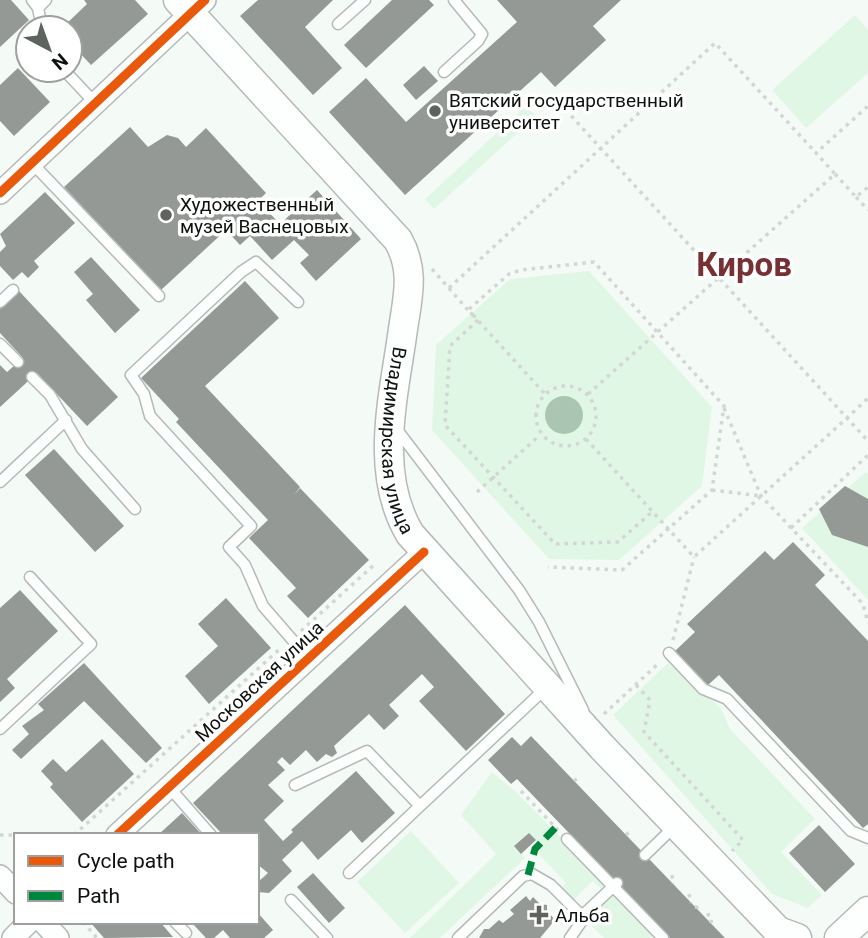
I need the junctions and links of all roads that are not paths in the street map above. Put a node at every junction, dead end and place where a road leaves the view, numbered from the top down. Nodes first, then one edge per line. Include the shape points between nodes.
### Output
1 (365, 0) edge
2 (454, 0) edge
3 (191, 4) edge
4 (338, 24) dead end
5 (444, 72) dead end
6 (77, 84) edge
7 (95, 103) junction
8 (32, 163) junction
9 (0, 193) edge
10 (13, 290) dead end
11 (159, 296) dead end
12 (0, 302) edge
13 (298, 302) dead end
14 (0, 345) edge
15 (18, 362) dead end
16 (32, 377) dead end
17 (66, 420) junction
18 (390, 421) junction
19 (0, 482) edge
20 (135, 509) dead end
21 (424, 552) junction
22 (30, 577) dead end
23 (669, 653) road end
24 (309, 659) junction
25 (547, 687) junction
26 (0, 729) edge
27 (602, 747) junction
28 (295, 785) dead end
29 (169, 788) junction
30 (420, 806) junction
31 (677, 824) junction
32 (119, 833) edge
33 (209, 833) edge
34 (868, 838) edge
35 (567, 839) road end
36 (645, 855) dead end
37 (349, 873) dead end
38 (0, 876) edge
39 (615, 885) junction
40 (14, 891) edge
41 (291, 900) dead end
42 (868, 911) edge
43 (582, 916) junction
44 (27, 924) edge
45 (45, 924) edge
46 (178, 924) edge
47 (186, 933) dead end
48 (13, 938) edge
49 (58, 938) edge
50 (327, 938) edge
51 (458, 938) edge
52 (569, 938) edge
53 (663, 938) edge
54 (797, 938) edge
55 (839, 938) edge

1 - 4 lane
2 - 5 lane via 482,34
3 - 7 street
3 - 18 main road, Владимирская улица via 398,240 407,257 410,280
6 - 7 lane
7 - 8 street
8 - 9 street
8 - 11 lane
10 - 12 lane
13 - 24 lane via 256,262 131,375 144,394 150,416 251,526 229,547 245,565 263,606
14 - 15 lane
16 - 17 lane
17 - 19 lane
17 - 20 lane via 82,449
18 - 21 main road, Владимирская улица via 393,496 401,520
18 - 27 lane via 539,622
21 - 24 street, Московская улица
21 - 25 main road, Владимирская улица
22 - 26 lane via 91,644
23 - 34 lane via 703,689 727,699 851,831
24 - 29 street, Московская улица
25 - 27 main road, Владимирская улица
25 - 30 lane
27 - 31 main road, Владимирская улица
28 - 30 lane via 367,751
29 - 32 street, Московская улица
29 - 33 lane
30 - 37 lane
31 - 36 lane
31 - 54 main road, Владимирская улица via 778,930
35 - 39 lane
38 - 40 street
39 - 43 lane
39 - 53 lane
41 - 50 lane
42 - 55 main road
43 - 51 lane via 551,885 532,874 523,876
43 - 52 lane via 584,923
44 - 48 street
45 - 49 street
46 - 47 lane

